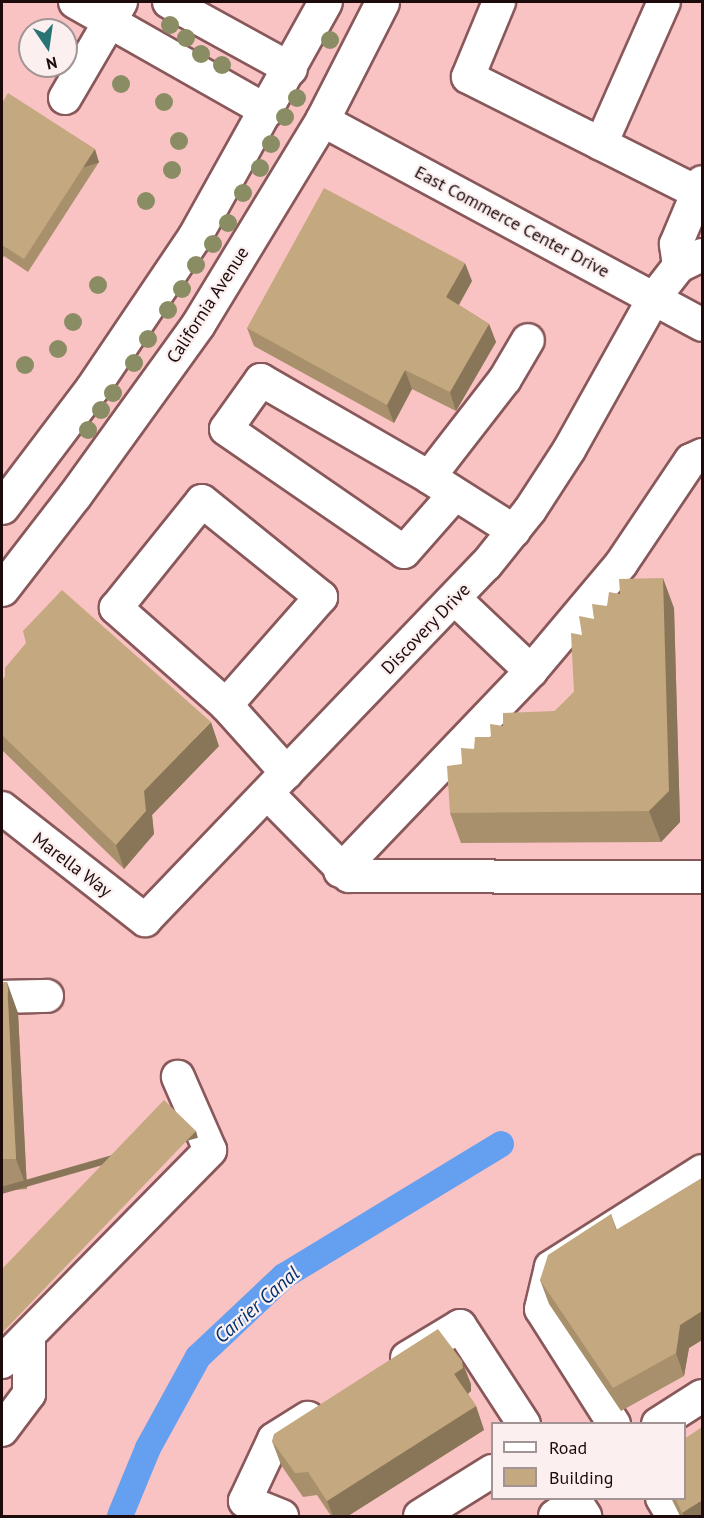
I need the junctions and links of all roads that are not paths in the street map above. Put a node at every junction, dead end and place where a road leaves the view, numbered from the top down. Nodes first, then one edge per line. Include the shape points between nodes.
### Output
1 (75, 2) edge
2 (169, 2) edge
3 (326, 2) edge
4 (382, 2) edge
5 (499, 2) edge
6 (663, 2) edge
7 (115, 11) edge
8 (291, 69) junction
9 (65, 98) dead end
10 (267, 111) junction
11 (322, 120) junction
12 (601, 144) junction
13 (700, 187) edge
14 (691, 260) edge
15 (654, 298) junction
16 (702, 325) edge
17 (528, 340) dead end
18 (702, 455) edge
19 (429, 477) junction
20 (455, 494) junction
21 (2, 507) edge
22 (514, 531) junction
23 (2, 589) edge
24 (455, 599) junction
25 (531, 671) junction
26 (226, 705) junction
27 (278, 783) junction
28 (2, 808) edge
29 (340, 871) junction
30 (702, 877) edge
31 (145, 920) joint
32 (47, 996) dead end
33 (2, 997) edge
34 (178, 1077) dead end
35 (702, 1171) edge
36 (29, 1336) junction
37 (2, 1362) edge
38 (382, 1373) edge
39 (702, 1396) edge
40 (332, 1403) edge
41 (523, 1422) edge
42 (613, 1422) edge
43 (661, 1422) edge
44 (2, 1430) edge
45 (491, 1472) edge
46 (663, 1500) edge
47 (282, 1516) edge
48 (420, 1516) edge
49 (673, 1516) edge

1 - 7 street
2 - 8 street
3 - 8 main road
4 - 11 main road, California Avenue
5 - 12 street via 468,77
6 - 12 street
7 - 9 street
7 - 10 street
8 - 10 main road
10 - 21 main road via 149,304
11 - 15 street, East Commerce Center Drive
11 - 23 main road, California Avenue via 198,324
12 - 13 street
13 - 14 street via 676,244
14 - 15 street, Discovery Drive
15 - 16 street, East Commerce Center Drive
15 - 22 street, Discovery Drive via 569,450
17 - 19 street via 505,379
18 - 25 street via 691,460 621,564
19 - 20 street
19 - 20 street via 261,380 226,429 404,552
20 - 22 street
22 - 24 street, Discovery Drive
24 - 25 street
24 - 27 street, Discovery Drive
25 - 29 street
26 - 26 street via 321,597 202,501 116,608
26 - 27 street
27 - 29 street
27 - 31 street, Discovery Drive
28 - 31 street, Marella Way
29 - 30 street via 349,876
32 - 33 street
34 - 36 street via 210,1150
35 - 42 street via 551,1267 541,1309
36 - 37 street
36 - 44 street via 29,1394
38 - 41 street via 460,1326
39 - 43 street
40 - 47 street via 274,1439 244,1501
45 - 48 street
46 - 49 street

